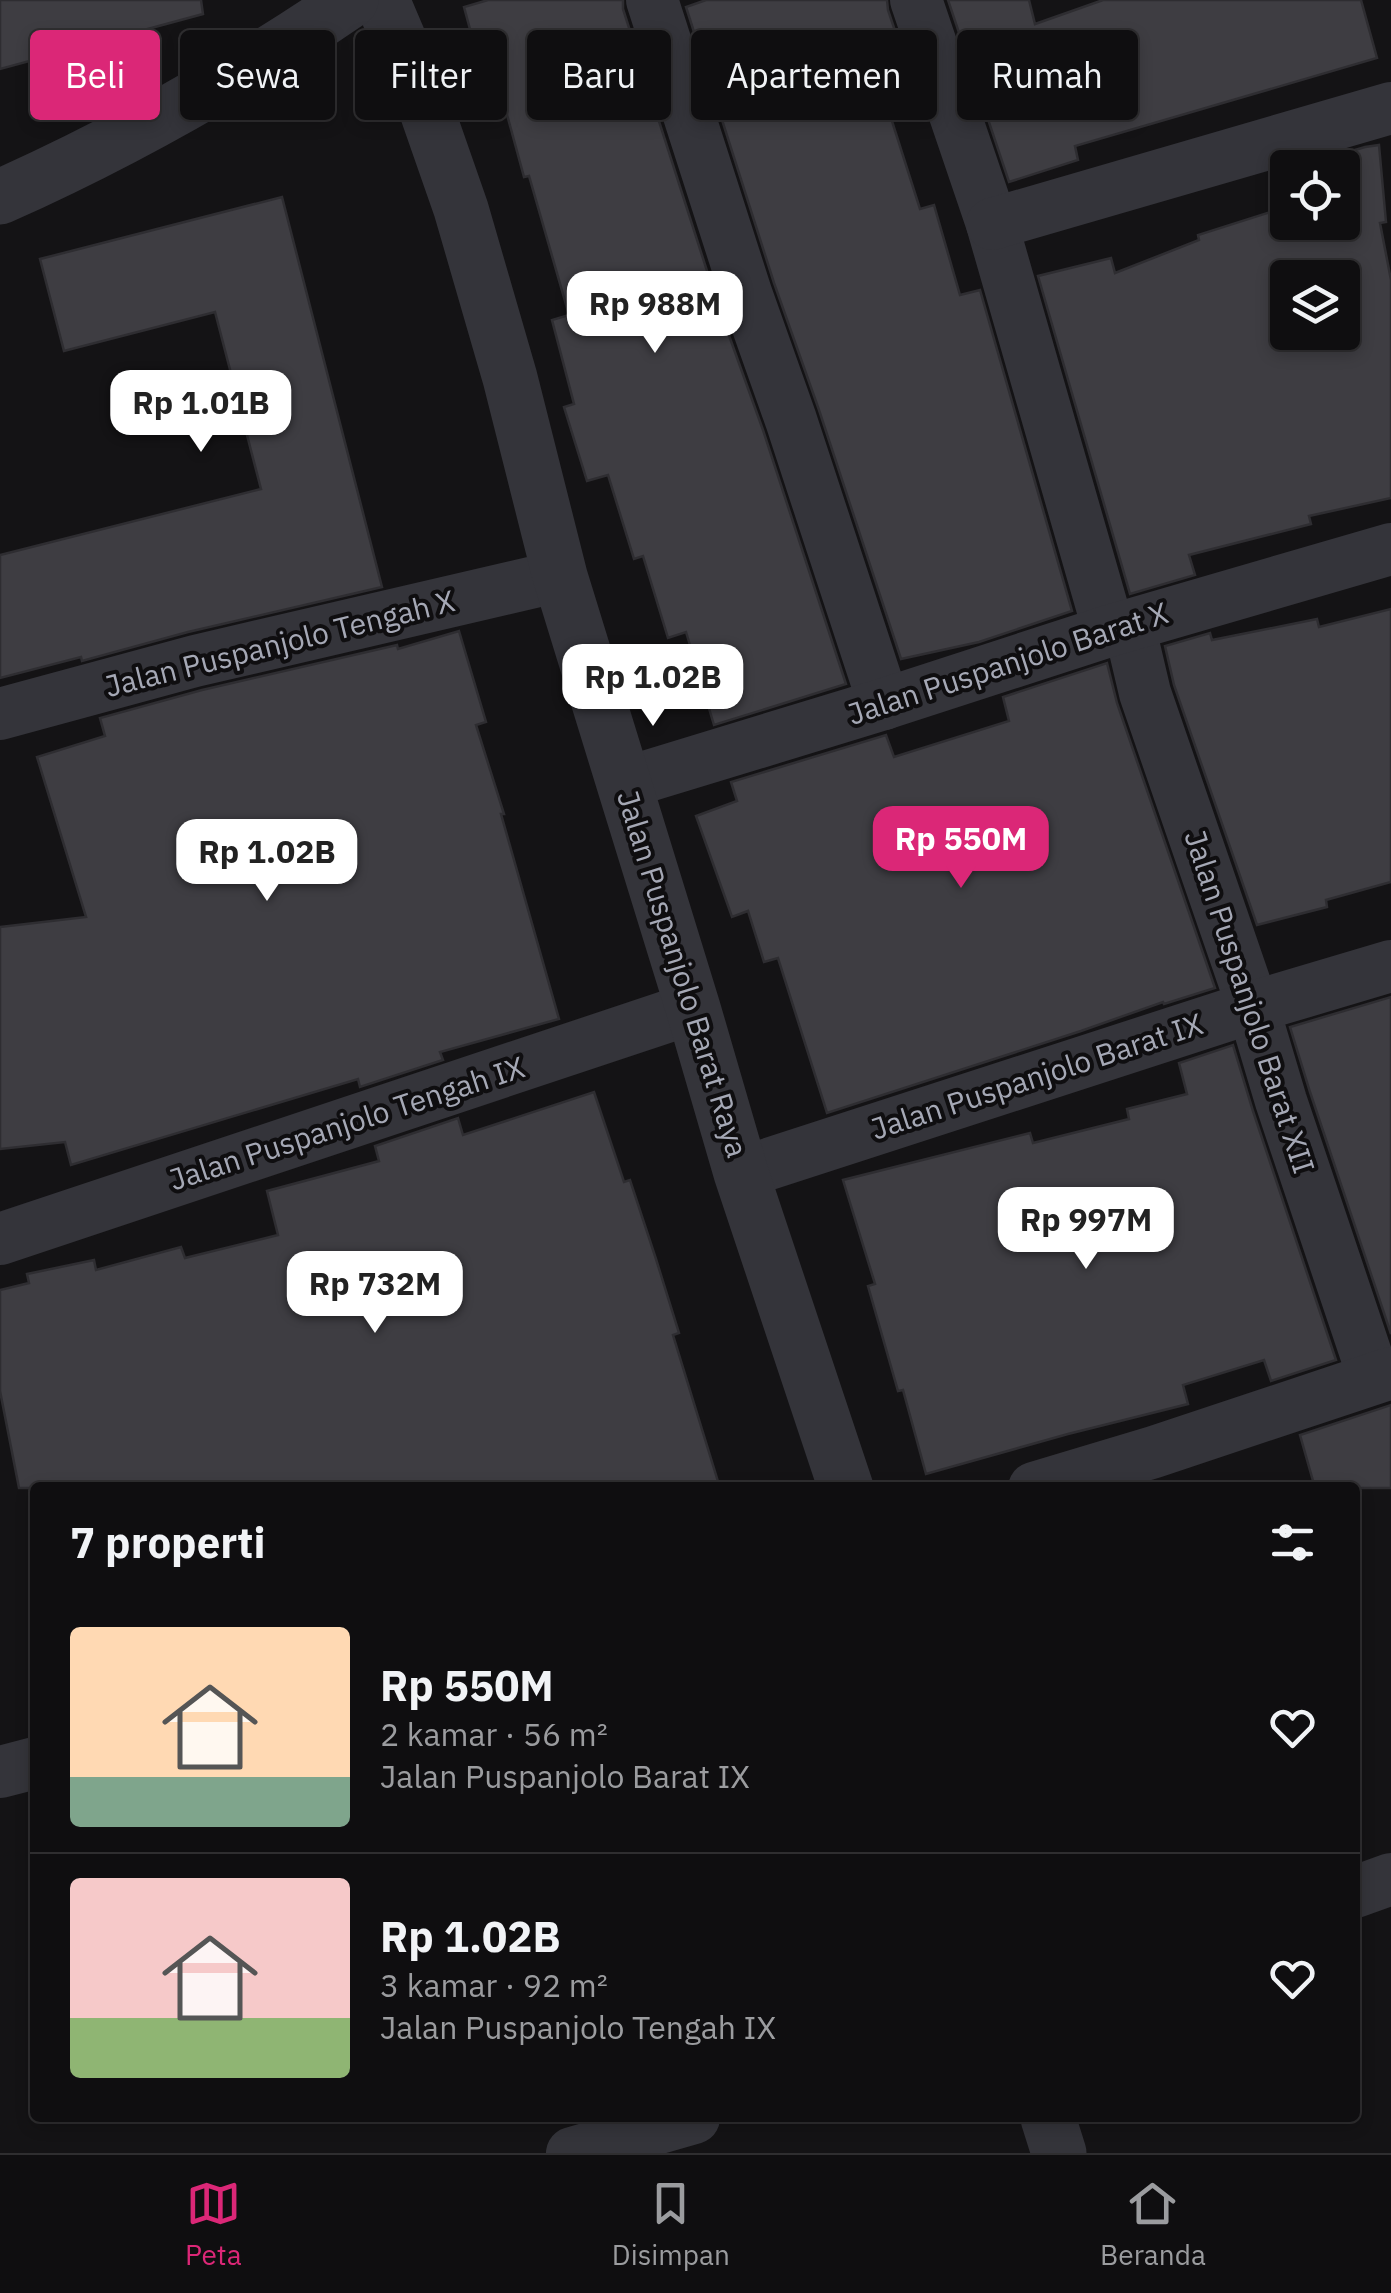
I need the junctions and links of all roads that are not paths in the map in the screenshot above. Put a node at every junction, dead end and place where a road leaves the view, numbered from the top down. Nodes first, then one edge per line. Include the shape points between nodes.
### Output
1 (351, 0) edge
2 (382, 0) edge
3 (652, 0) edge
4 (916, 0) edge
5 (1391, 108) edge
6 (0, 197) edge
7 (992, 224) junction
8 (1391, 548) edge
9 (560, 576) junction
10 (1119, 628) junction
11 (884, 704) junction
12 (0, 714) edge
13 (625, 782) junction
14 (1391, 966) edge
15 (1253, 1007) junction
16 (694, 1008) junction
17 (741, 1173) junction
18 (0, 1240) edge
19 (1382, 1376) edge
20 (844, 1482) edge
21 (1054, 1482) edge
22 (30, 1763) edge
23 (0, 1772) edge
24 (1391, 1880) edge
25 (1360, 1890) edge
26 (680, 2122) edge
27 (1049, 2122) edge
28 (572, 2153) edge
29 (1059, 2153) edge

1 - 6 street via 188,103
2 - 9 street, Jalan Puspanjolo Barat Raya via 461,209
3 - 11 street
4 - 7 street, Jalan Puspanjolo Barat XII
5 - 7 street
7 - 10 street, Jalan Puspanjolo Barat XII
8 - 10 street, Jalan Puspanjolo Barat X
9 - 12 street, Jalan Puspanjolo Tengah X
9 - 13 street, Jalan Puspanjolo Barat Raya
10 - 11 street, Jalan Puspanjolo Barat X
10 - 15 street, Jalan Puspanjolo Barat XII
11 - 13 street, Jalan Puspanjolo Barat X
13 - 16 street, Jalan Puspanjolo Barat Raya
14 - 15 street, Jalan Puspanjolo Barat IX
15 - 17 street, Jalan Puspanjolo Barat IX
15 - 19 street, Jalan Puspanjolo Barat XII
16 - 17 street, Jalan Puspanjolo Barat Raya
16 - 18 street, Jalan Puspanjolo Tengah IX
17 - 20 street, Jalan Puspanjolo Barat Raya
19 - 21 street
22 - 23 street
24 - 25 street
26 - 28 street
27 - 29 street

